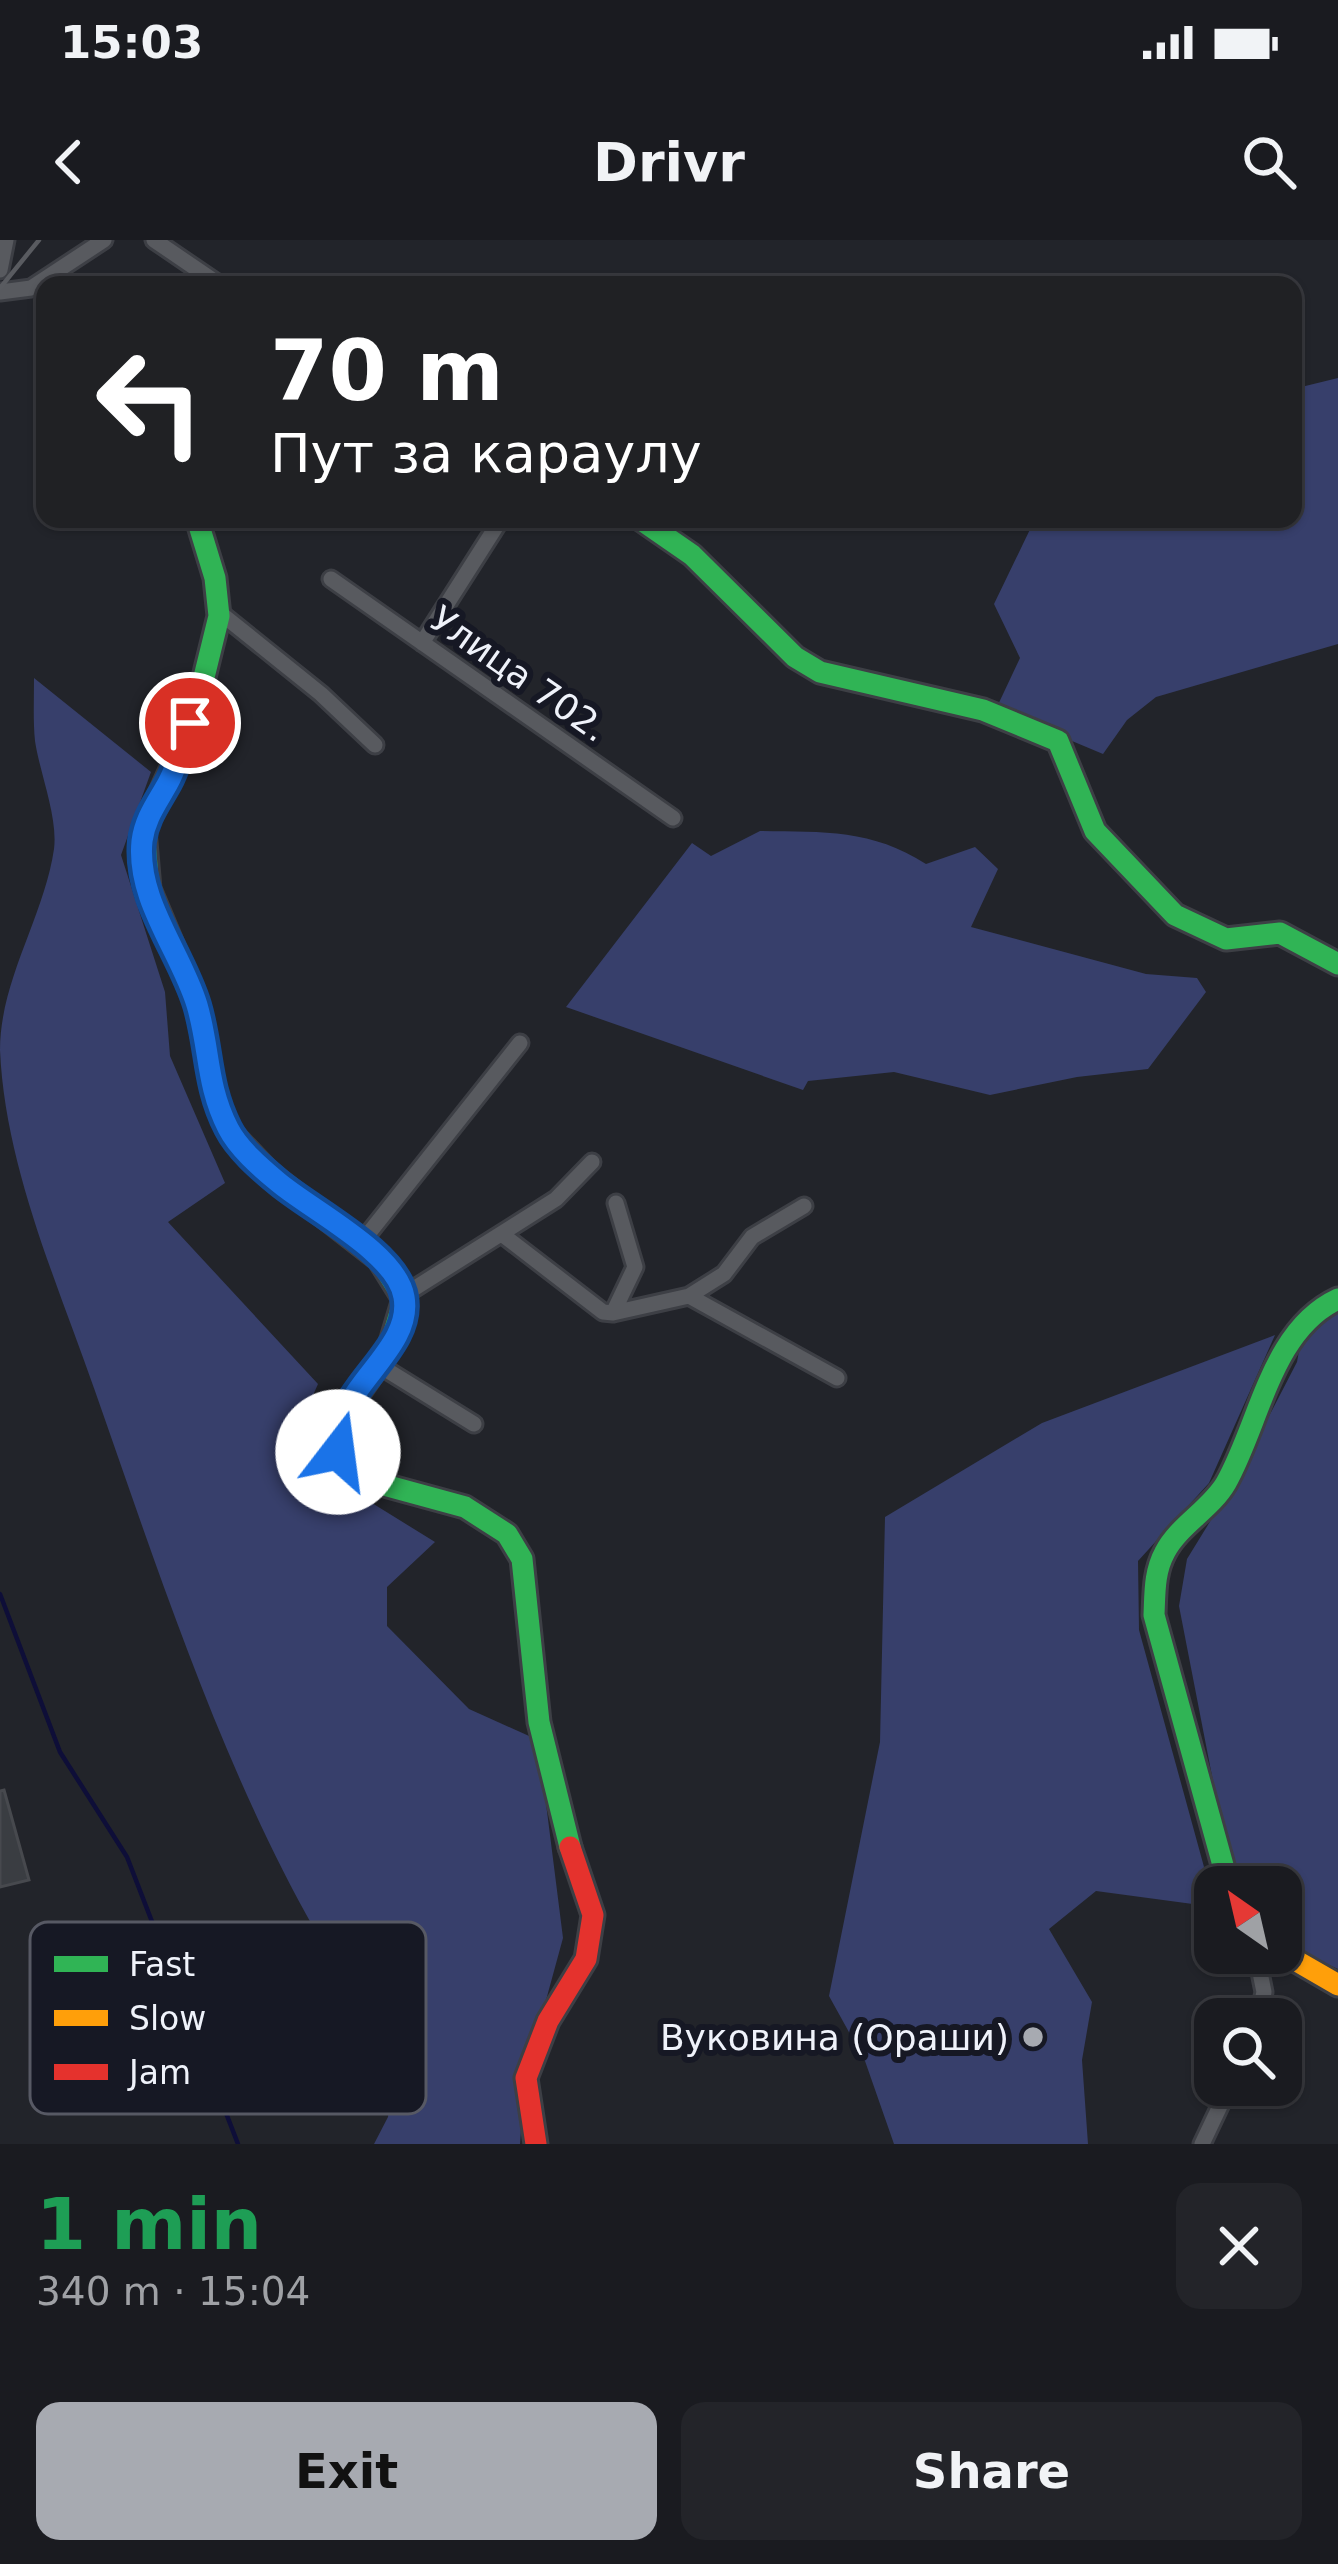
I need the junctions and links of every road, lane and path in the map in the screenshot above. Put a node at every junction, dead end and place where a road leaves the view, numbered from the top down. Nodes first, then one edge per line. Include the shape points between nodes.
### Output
1 (7, 240) edge
2 (104, 240) edge
3 (154, 240) edge
4 (0, 271) edge
5 (50, 276) edge
6 (207, 276) edge
7 (36, 286) edge
8 (0, 292) edge
9 (198, 528) edge
10 (495, 528) edge
11 (653, 528) edge
12 (331, 579) dead end
13 (219, 612) junction
14 (422, 644) junction
15 (374, 745) dead end
16 (674, 818) dead end
17 (1338, 964) edge
18 (520, 1043) dead end
19 (592, 1162) dead end
20 (616, 1203) dead end
21 (804, 1206) dead end
22 (503, 1235) junction
23 (361, 1243) junction
24 (404, 1295) junction
25 (688, 1296) junction
26 (1338, 1299) edge
27 (614, 1313) junction
28 (377, 1364) junction
29 (837, 1378) dead end
30 (474, 1424) dead end
31 (1221, 1866) edge
32 (1302, 1964) edge
33 (1338, 1985) edge
34 (1220, 2106) edge
35 (536, 2144) edge
36 (1202, 2144) edge

1 - 4 street
2 - 5 street
3 - 6 street
7 - 8 street
9 - 13 street
10 - 14 street
11 - 17 street via 820,672 983,710 1058,741 1095,831 1174,915 1226,939 1280,933
12 - 14 street, Улица 702.
13 - 15 street
13 - 23 street via 190,723 148,815 141,844 148,889 195,999 209,1087 231,1135 279,1183
14 - 16 street, Улица 702.
18 - 23 street
19 - 22 street
20 - 27 street via 635,1268
21 - 25 street via 752,1237 724,1274
22 - 24 street
22 - 27 street
23 - 24 street
24 - 28 street via 400,1324
25 - 27 street
25 - 29 street
26 - 31 street via 1312,1311 1292,1337 1224,1487 1167,1547 1152,1592
28 - 30 street
28 - 35 street via 336,1426 342,1460 376,1481 496,1519 522,1559 538,1722 592,1915 586,1959 548,2020 526,2078
32 - 33 street
34 - 36 street

